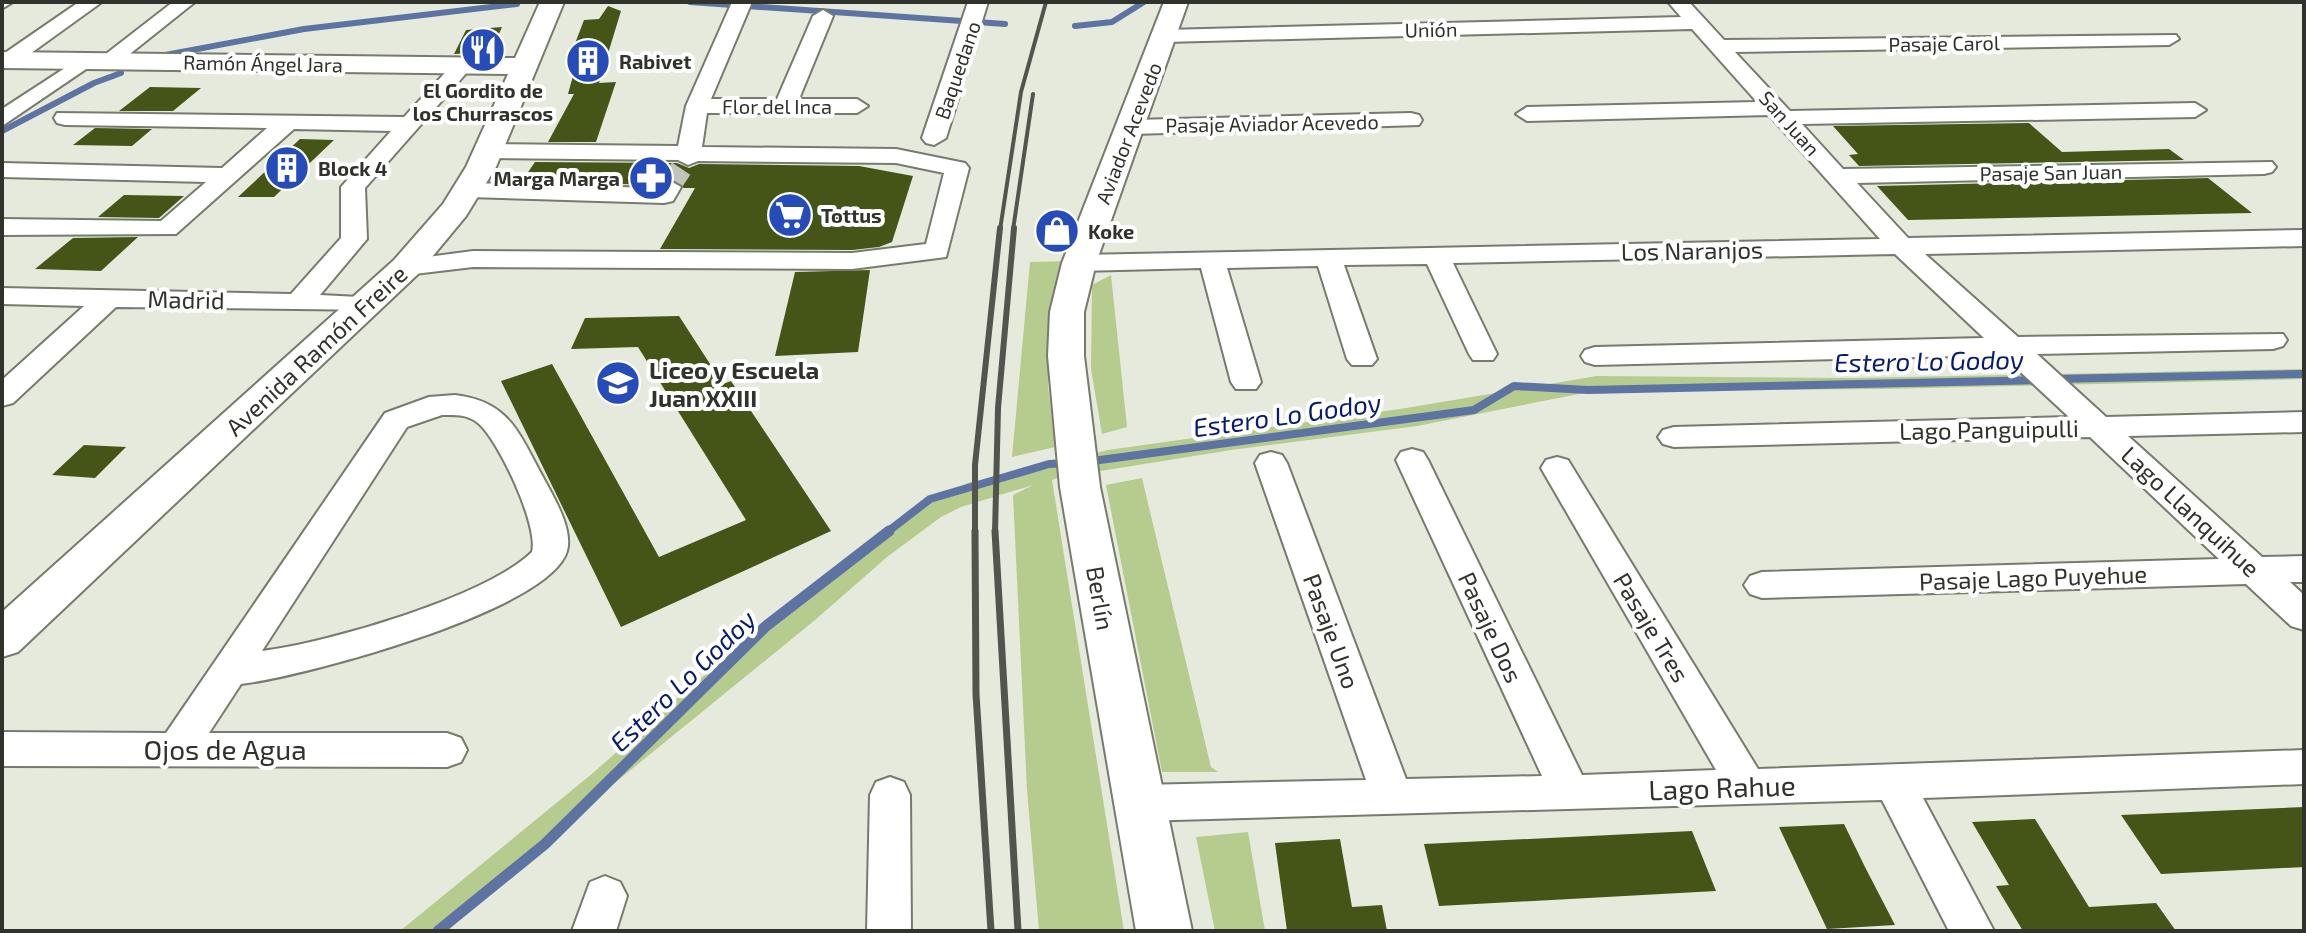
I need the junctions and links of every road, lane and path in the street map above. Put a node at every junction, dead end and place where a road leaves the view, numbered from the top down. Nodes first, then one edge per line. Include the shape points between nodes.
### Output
1 (92, 2) edge
2 (185, 2) edge
3 (552, 2) edge
4 (1176, 2) edge
5 (1678, 2) edge
6 (740, 6) edge
7 (823, 16) dead end
8 (974, 16) edge
9 (1697, 23) junction
10 (1165, 36) junction
11 (2169, 39) dead end
12 (1719, 46) junction
13 (6, 60) edge
14 (97, 61) junction
15 (462, 66) junction
16 (525, 66) junction
17 (697, 106) junction
18 (785, 106) junction
19 (857, 106) dead end
20 (2195, 110) dead end
21 (1781, 113) junction
22 (1527, 114) dead end
23 (65, 118) dead end
24 (2, 119) edge
25 (1411, 120) dead end
26 (288, 122) junction
27 (407, 124) junction
28 (1133, 127) junction
29 (934, 138) dead end
30 (488, 151) junction
31 (689, 152) junction
32 (2264, 167) dead end
33 (2, 170) edge
34 (228, 175) junction
35 (1838, 176) junction
36 (669, 187) tunnel mouth
37 (468, 190) junction
38 (2, 227) edge
39 (2304, 238) edge
40 (1901, 246) junction
41 (1436, 255) junction
42 (1328, 257) junction
43 (1212, 260) junction
44 (1079, 263) junction
45 (406, 267) junction
46 (2, 296) edge
47 (109, 298) junction
48 (300, 301) junction
49 (369, 304) junction
50 (2273, 340) dead end
51 (1483, 354) dead end
52 (2022, 354) junction
53 (1595, 356) dead end
54 (1362, 359) dead end
55 (1246, 382) dead end
56 (2, 396) edge
57 (2304, 422) edge
58 (2100, 426) junction
59 (1674, 437) dead end
60 (1412, 460) dead end
61 (1271, 463) dead end
62 (1557, 468) dead end
63 (2304, 569) edge
64 (2254, 570) junction
65 (1762, 585) dead end
66 (2304, 616) edge
67 (2, 639) edge
68 (229, 670) junction
69 (2, 749) edge
70 (177, 749) junction
71 (447, 750) dead end
72 (2304, 767) edge
73 (1893, 781) junction
74 (1747, 786) junction
75 (1570, 793) junction
76 (890, 795) dead end
77 (1393, 798) junction
78 (1140, 803) junction
79 (889, 931) edge
80 (1164, 931) edge
81 (1972, 931) edge

1 - 13 street
2 - 14 street
3 - 16 main road, Avenida Ramón Freire
4 - 10 main road, Aviador Acevedo
5 - 9 street, San Juan
6 - 17 street
7 - 18 street
8 - 29 street, Baquedano
9 - 10 street, Unión via 1410,23
9 - 12 street, San Juan
10 - 28 main road, Aviador Acevedo
11 - 12 street, Pasaje Carol
12 - 21 street, San Juan
13 - 14 main road, Ramón Ángel Jara
14 - 15 main road, Ramón Ángel Jara
14 - 24 street
15 - 16 main road, Ramón Ángel Jara
15 - 27 street
16 - 30 main road, Avenida Ramón Freire
17 - 18 street, Flor del Inca
17 - 31 street
18 - 19 street, Flor del Inca
20 - 21 street
21 - 22 street
21 - 35 street, San Juan
23 - 26 street
25 - 28 street, Pasaje Aviador Acevedo
26 - 27 street
26 - 34 street
27 - 48 street via 353,187 354,239
28 - 44 main road, Aviador Acevedo
30 - 31 street
30 - 37 main road, Avenida Ramón Freire
31 - 45 street via 896,156 957,168 937,251 852,261 473,259
32 - 35 street, Pasaje San Juan
33 - 34 street
34 - 38 street via 167,229
35 - 40 street, San Juan
36 - 37 street via 664,196
37 - 45 main road, Avenida Ramón Freire
39 - 40 street, Los Naranjos
40 - 41 street, Los Naranjos
40 - 52 street, Lago Llanquihue
41 - 42 street, Los Naranjos
41 - 51 street
42 - 43 street, Los Naranjos
42 - 54 street
43 - 44 street, Los Naranjos
43 - 55 street
44 - 78 main road, Berlín via 1067,312 1066,356 1080,487
45 - 49 main road, Avenida Ramón Freire
46 - 47 street, Madrid
47 - 48 street, Madrid
47 - 56 street
48 - 49 street, Madrid
49 - 67 main road, Avenida Ramón Freire
50 - 52 street
52 - 53 street
52 - 58 street, Lago Llanquihue
57 - 58 street, Lago Panguipulli
58 - 59 street, Lago Panguipulli
58 - 64 street, Lago Llanquihue
60 - 75 street, Pasaje Dos
61 - 77 street, Pasaje Uno
62 - 74 street, Pasaje Tres
63 - 64 street, Pasaje Lago Puyehue
64 - 65 street, Pasaje Lago Puyehue
64 - 66 street, Lago Llanquihue
68 - 68 street via 396,420 416,408 440,406 467,407 489,416 515,452 552,541 547,559 531,576 466,605 293,661
68 - 70 street
69 - 70 street, Ojos de Agua
70 - 71 street, Ojos de Agua
72 - 73 street, Lago Rahue
73 - 74 street, Lago Rahue
73 - 81 street
74 - 75 street, Lago Rahue
75 - 77 street, Lago Rahue
76 - 79 street
77 - 78 street, Lago Rahue
78 - 80 main road, Berlín

